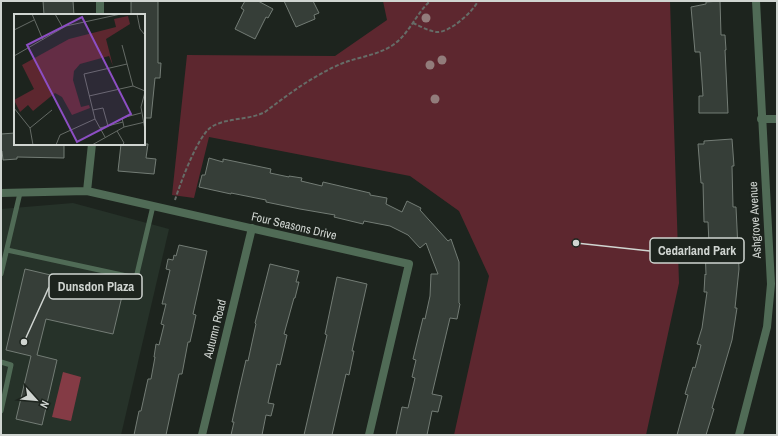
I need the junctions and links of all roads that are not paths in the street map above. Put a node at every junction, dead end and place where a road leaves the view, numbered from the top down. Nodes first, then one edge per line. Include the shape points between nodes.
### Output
1 (100, 1) edge
2 (756, 1) edge
3 (100, 14) edge
4 (761, 119) junction
5 (777, 119) edge
6 (92, 145) edge
7 (87, 191) junction
8 (20, 192) junction
9 (1, 193) edge
10 (153, 206) junction
11 (252, 228) junction
12 (6, 250) junction
13 (1, 274) edge
14 (774, 283) edge
15 (1, 362) edge
16 (1, 411) edge
17 (202, 435) edge
18 (369, 435) edge
19 (739, 435) edge

1 - 3 street
2 - 4 street, Ashgrove Avenue
4 - 5 street
4 - 14 street, Ashgrove Avenue
6 - 7 street
7 - 8 street, Four Seasons Drive
7 - 10 street, Four Seasons Drive
8 - 9 street, Four Seasons Drive
8 - 12 lane
10 - 11 street, Four Seasons Drive
10 - 12 lane via 136,278
11 - 17 street, Autumn Road
11 - 18 street, Four Seasons Drive via 409,264
12 - 13 lane
14 - 19 street, Ashgrove Avenue via 767,327
15 - 16 lane via 11,365

